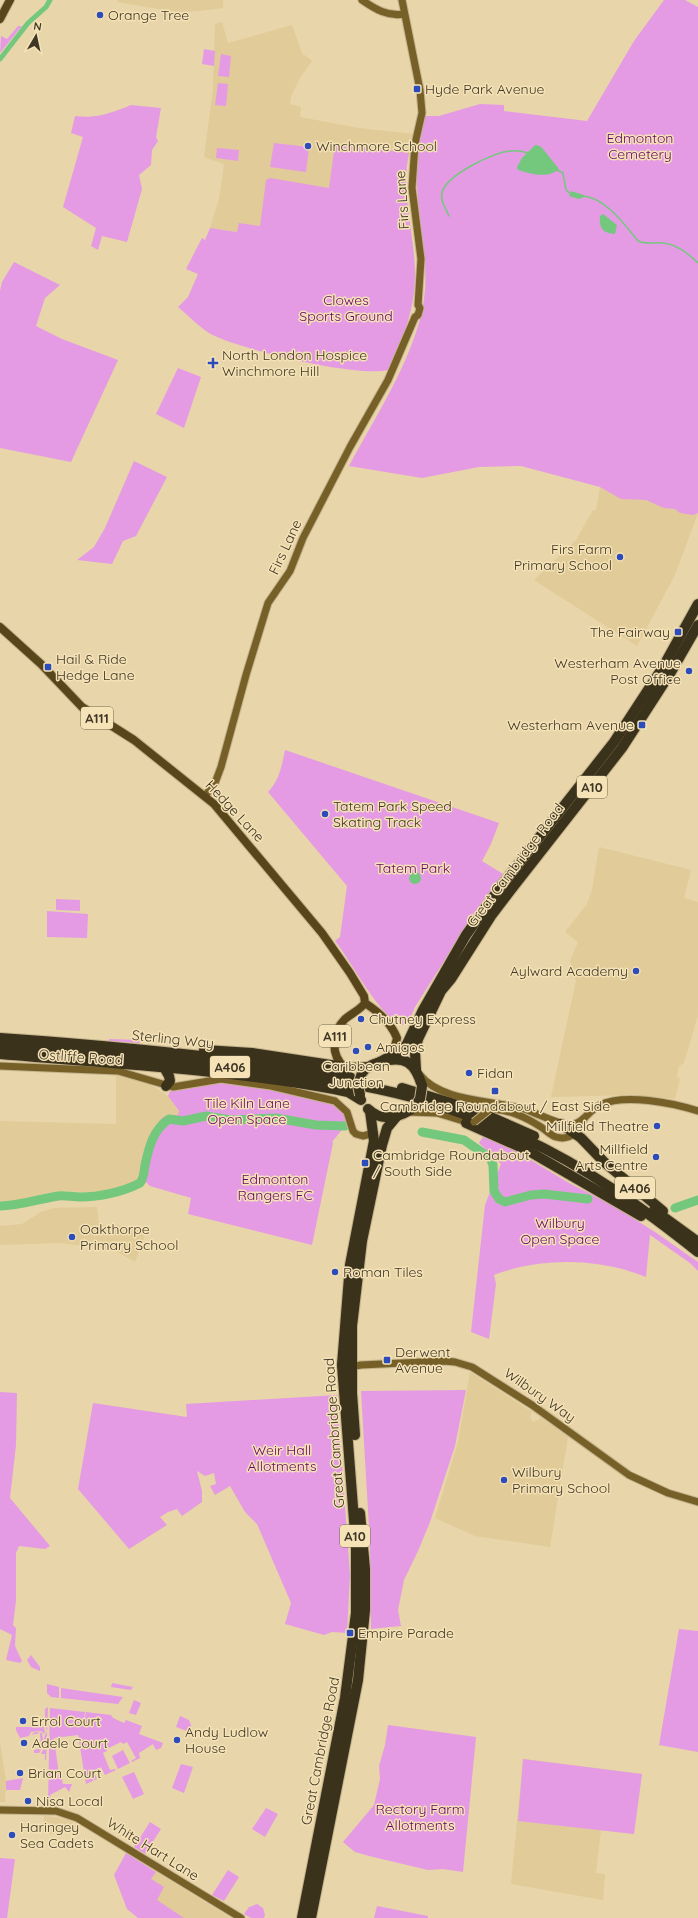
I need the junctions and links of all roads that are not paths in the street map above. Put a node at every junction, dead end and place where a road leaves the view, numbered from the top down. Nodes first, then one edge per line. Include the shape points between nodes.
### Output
1 (10, 0) edge
2 (362, 0) edge
3 (402, 0) edge
4 (404, 14) junction
5 (0, 19) edge
6 (698, 604) edge
7 (698, 625) edge
8 (0, 627) edge
9 (205, 796) junction
10 (365, 1003) junction
11 (0, 1038) edge
12 (0, 1046) edge
13 (0, 1054) edge
14 (391, 1056) junction
15 (0, 1066) edge
16 (164, 1067) junction
17 (370, 1067) junction
18 (417, 1071) junction
19 (343, 1075) junction
20 (166, 1086) junction
21 (361, 1098) junction
22 (370, 1111) junction
23 (698, 1111) edge
24 (406, 1112) junction
25 (584, 1118) junction
26 (473, 1124) junction
27 (561, 1124) junction
28 (374, 1133) junction
29 (575, 1133) junction
30 (695, 1242) edge
31 (698, 1252) edge
32 (347, 1366) junction
33 (698, 1502) edge
34 (0, 1810) edge
35 (241, 1918) edge
36 (302, 1918) edge
37 (311, 1918) edge

1 - 5 main road
2 - 4 street via 378,11
3 - 4 street, Firs Lane
4 - 9 street, Firs Lane via 420,90 422,113 414,144 412,181 421,259 418,305 413,314 415,317 388,380 302,538 290,571 268,603 221,767 215,783
6 - 14 highway, Great Cambridge Road / A10 via 671,654 618,736 466,935 404,1049
7 - 18 highway, Great Cambridge Road / A10 via 622,748 491,916 440,991 418,1038 415,1052
8 - 9 main road, Hedge Lane / A111 via 41,664 82,707 134,740
9 - 10 main road, Hedge Lane / A111 via 322,933 350,973 364,996
10 - 14 main road, Hedge Lane / A111 via 384,1018 395,1034 397,1042
10 - 19 main road, A111 via 344,1020 336,1032 334,1051
11 - 19 highway, Sterling Way / A406 via 160,1051 235,1051
12 - 19 highway, Sterling Way / A406
13 - 16 highway, A406
14 - 17 highway, A10
15 - 20 street, Ostliffe Road via 112,1071
16 - 20 highway via 170,1076
16 - 21 highway, A406 via 342,1090
17 - 18 highway via 399,1059 408,1062
17 - 19 main road, A111
17 - 21 highway, bridge via 358,1084
18 - 24 highway, bridge via 422,1086 420,1099
18 - 27 street via 430,1085 446,1092 521,1108
19 - 30 highway, A406 via 413,1090 465,1106 596,1178
20 - 28 street, Ostliffe Road via 179,1087 204,1081 227,1080 322,1096 344,1108 356,1134 363,1136
21 - 22 highway
22 - 24 highway via 382,1117
22 - 28 highway, Great Cambridge Road / A10
23 - 25 street via 665,1102 616,1100 595,1108
24 - 26 street via 437,1113
24 - 32 highway, Great Cambridge Road / A10 via 385,1133 358,1268
25 - 27 street via 572,1125
25 - 29 street
26 - 29 street, bridge via 488,1110 503,1111 522,1117 558,1138 568,1138
26 - 30 highway
27 - 29 highway, A406
28 - 32 highway, Great Cambridge Road / A10 via 350,1265
29 - 30 highway, A406 via 616,1173
30 - 31 highway, A406
32 - 33 street, Wilbury Way via 444,1361 467,1364 532,1405 629,1475 668,1493
32 - 36 highway, Great Cambridge Road / A10 via 345,1396 356,1546 356,1613 345,1698
32 - 37 highway, Great Cambridge Road / A10 via 352,1393 365,1569 364,1626 358,1680
34 - 35 street, White Hart Lane via 56,1811 77,1818

